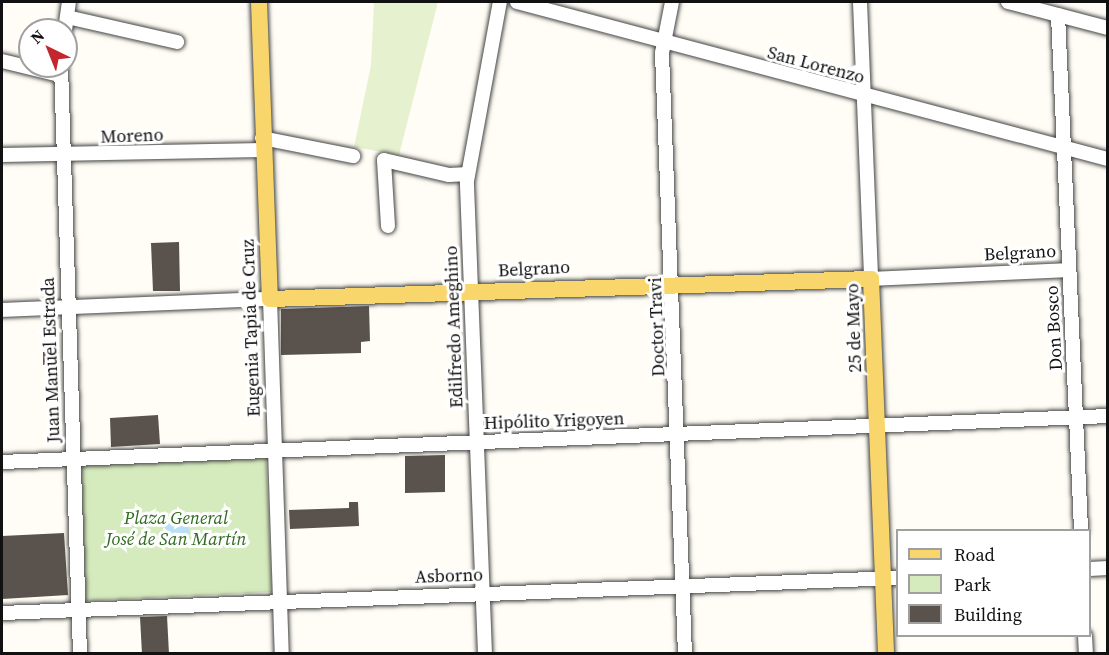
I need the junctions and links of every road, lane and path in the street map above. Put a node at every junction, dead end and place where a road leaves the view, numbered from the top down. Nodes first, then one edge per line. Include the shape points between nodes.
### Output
1 (69, 2) edge
2 (260, 2) edge
3 (500, 2) edge
4 (517, 2) edge
5 (672, 2) edge
6 (860, 2) edge
7 (1008, 2) edge
8 (1042, 6) edge
9 (1058, 15) junction
10 (67, 18) edge
11 (78, 25) edge
12 (1107, 28) edge
13 (663, 41) junction
14 (177, 42) dead end
15 (2, 61) edge
16 (18, 63) edge
17 (60, 78) edge
18 (863, 96) junction
19 (263, 144) junction
20 (1064, 149) junction
21 (2, 155) edge
22 (62, 156) junction
23 (352, 156) dead end
24 (1107, 159) edge
25 (468, 174) junction
26 (388, 226) dead end
27 (1069, 270) junction
28 (871, 279) junction
29 (674, 282) junction
30 (471, 292) junction
31 (270, 299) junction
32 (67, 308) junction
33 (2, 310) edge
34 (1107, 416) edge
35 (1077, 417) junction
36 (877, 428) junction
37 (677, 435) junction
38 (475, 442) junction
39 (275, 451) junction
40 (73, 459) junction
41 (2, 462) edge
42 (1081, 529) edge
43 (1107, 568) edge
44 (1091, 569) edge
45 (891, 578) edge
46 (682, 585) junction
47 (483, 593) junction
48 (279, 600) junction
49 (78, 610) junction
50 (2, 613) edge
51 (1085, 637) edge
52 (80, 654) edge
53 (282, 654) edge
54 (485, 654) edge
55 (685, 654) edge
56 (886, 654) edge
57 (1086, 654) edge

1 - 10 street
2 - 19 main road, Eugenia Tapia de Cruz
3 - 25 street, Edilfredo Ameghino
4 - 13 street, San Lorenzo
5 - 13 street, Doctor Travi
6 - 18 street, 25 de Mayo
7 - 8 street
8 - 9 street
9 - 12 street
9 - 20 street, Don Bosco
11 - 14 street
13 - 18 street, San Lorenzo
13 - 29 street, Doctor Travi
15 - 16 street
17 - 22 street, Juan Manuel Estrada
18 - 20 street, San Lorenzo
18 - 28 street, 25 de Mayo
19 - 22 street, Moreno
19 - 23 street, Moreno
19 - 31 main road, Eugenia Tapia de Cruz
20 - 24 street, San Lorenzo
20 - 27 street, Don Bosco
21 - 22 street, Moreno
22 - 32 street, Juan Manuel Estrada
25 - 26 street via 449,175 384,160
25 - 30 street, Edilfredo Ameghino
27 - 28 street, Belgrano
27 - 35 street, Don Bosco
28 - 29 main road, Belgrano
28 - 36 main road, 25 de Mayo
29 - 30 main road, Belgrano
29 - 37 street, Doctor Travi
30 - 31 main road, Belgrano
30 - 38 street, Edilfredo Ameghino
31 - 32 street, Belgrano
31 - 39 street, Eugenia Tapia de Cruz
32 - 33 street, Belgrano
32 - 40 street, Juan Manuel Estrada
34 - 35 street, Hipólito Yrigoyen
35 - 36 street, Hipólito Yrigoyen
35 - 42 street, Don Bosco
36 - 37 street, Hipólito Yrigoyen
36 - 45 main road, 25 de Mayo
37 - 38 street, Hipólito Yrigoyen
37 - 46 street, Doctor Travi
38 - 39 street, Hipólito Yrigoyen
38 - 47 street, Edilfredo Ameghino
39 - 40 street, Hipólito Yrigoyen
39 - 48 street, Eugenia Tapia de Cruz
40 - 41 street, Hipólito Yrigoyen
40 - 49 street, Juan Manuel Estrada
43 - 44 street
45 - 46 street, Asborno
45 - 56 main road, 25 de Mayo
46 - 47 street, Asborno
46 - 55 street, Doctor Travi
47 - 48 street, Asborno
47 - 54 street, Edilfredo Ameghino
48 - 49 street, Asborno
48 - 53 street, Eugenia Tapia de Cruz
49 - 50 street, Asborno
49 - 52 street, Juan Manuel Estrada
51 - 57 street

